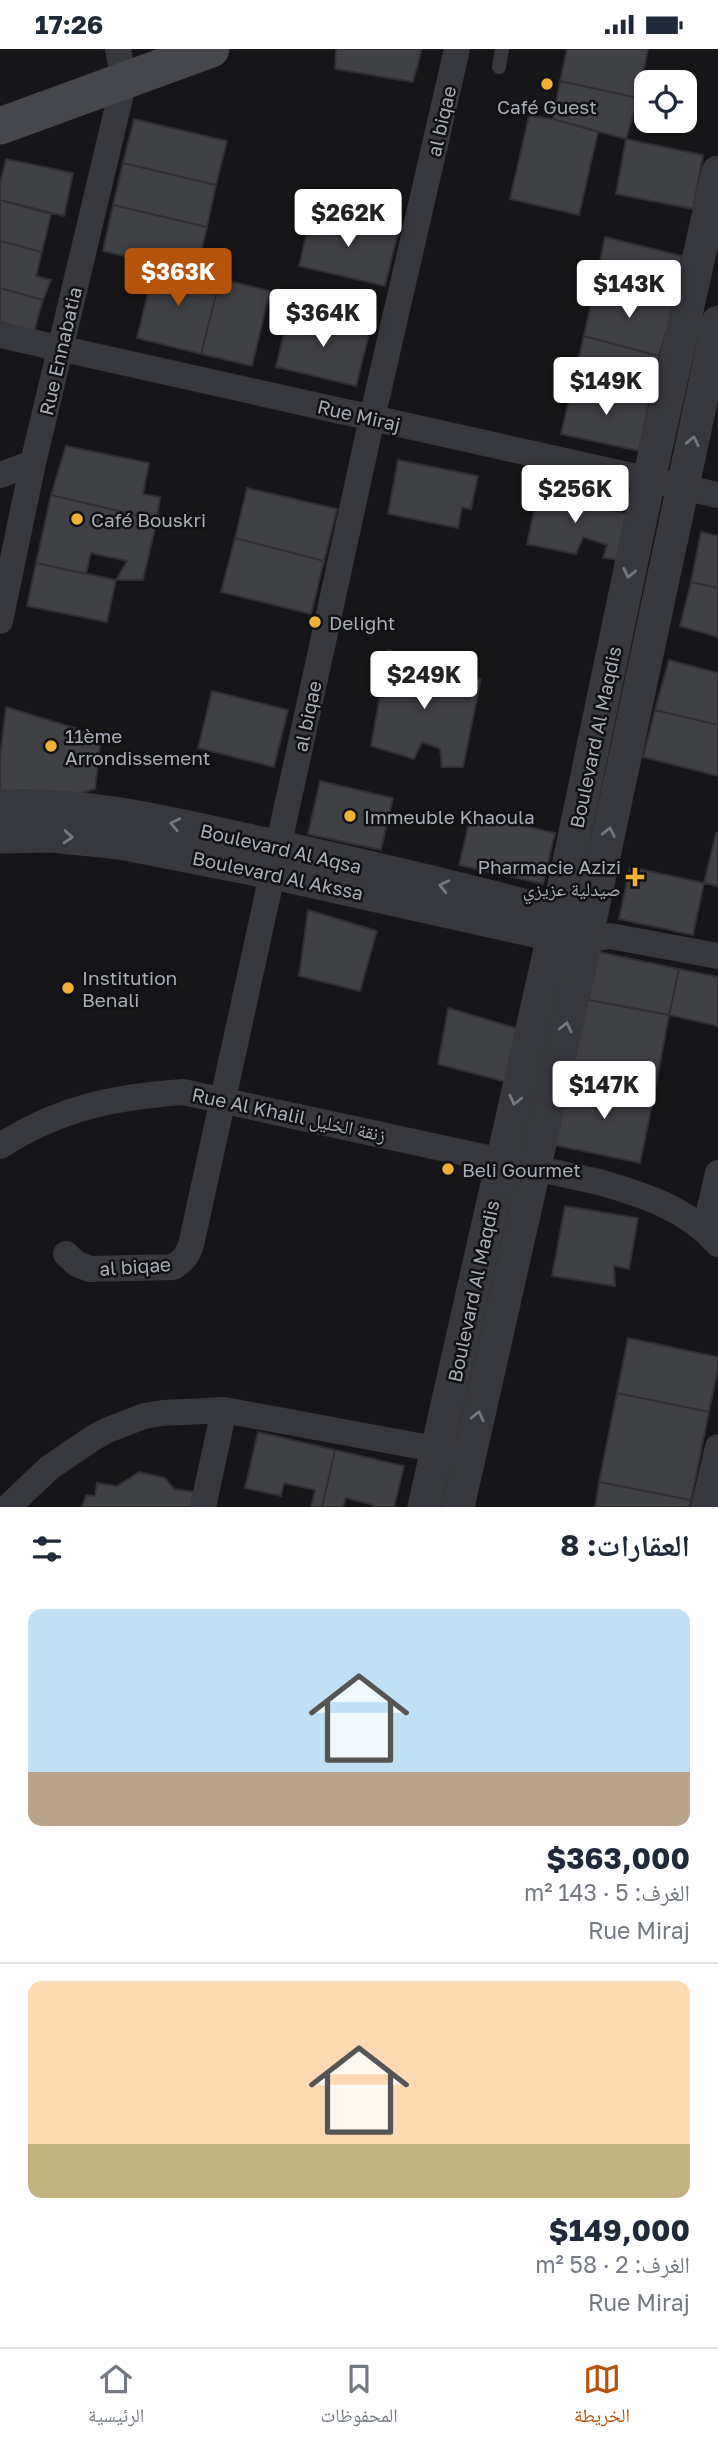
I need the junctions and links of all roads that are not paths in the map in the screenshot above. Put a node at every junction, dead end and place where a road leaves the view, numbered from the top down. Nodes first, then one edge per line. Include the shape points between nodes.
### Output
1 (211, 49) edge
2 (457, 49) edge
3 (502, 49) edge
4 (121, 65) edge
5 (499, 67) dead end
6 (0, 126) edge
7 (718, 172) edge
8 (707, 278) edge
9 (718, 322) edge
10 (0, 335) edge
11 (61, 348) junction
12 (372, 418) junction
13 (33, 463) junction
14 (0, 475) edge
15 (649, 478) junction
16 (684, 487) junction
17 (718, 495) edge
18 (0, 621) edge
19 (0, 806) edge
20 (0, 837) edge
21 (276, 860) junction
22 (579, 930) junction
23 (718, 956) edge
24 (222, 1099) junction
25 (0, 1146) edge
26 (501, 1160) junction
27 (534, 1168) junction
28 (718, 1173) edge
29 (712, 1237) edge
30 (66, 1254) dead end
31 (224, 1410) junction
32 (718, 1447) edge
33 (438, 1450) junction
34 (470, 1456) junction
35 (0, 1500) edge
36 (7, 1507) edge
37 (203, 1507) edge
38 (425, 1507) edge
39 (458, 1507) edge
40 (704, 1507) edge

1 - 4 main road
2 - 12 street, al biqae
3 - 5 lane
4 - 6 main road
4 - 11 street, Rue Ennabatia
7 - 8 street, Boulevard Al Maqdis
8 - 15 street, Boulevard Al Maqdis
16 -> 9 street, Boulevard Al Maqdis
10 - 11 street, Rue Miraj
11 - 12 street, Rue Miraj
11 - 13 street, Rue Ennabatia
12 - 15 street, Rue Miraj
12 - 21 street, al biqae
13 - 14 street
13 - 18 street, Rue Ennabatia
15 - 16 street, Rue Miraj
15 -> 22 street, Boulevard Al Maqdis
16 - 17 street, Rue Miraj
22 -> 16 street, Boulevard Al Maqdis
21 -> 19 street, Boulevard Al Aqsa via 107,810
20 -> 21 street, Boulevard Al Akssa via 52,836
21 - 22 street, Boulevard Al Aqsa
21 - 24 street, al biqae
22 - 23 street
22 -> 26 street, Boulevard Al Maqdis
27 -> 22 street, Boulevard Al Maqdis
24 - 25 street, Rue Al Khalil زنقة الخليل via 183,1091 125,1097 63,1114
24 - 26 street, Rue Al Khalil زنقة الخليل
24 - 30 street, al biqae via 191,1245 181,1262 173,1267 103,1271 77,1264
26 - 27 street, Rue Al Khalil زنقة الخليل
26 - 33 street, Boulevard Al Maqdis
27 - 29 street, Rue Al Khalil زنقة الخليل via 660,1201
34 -> 27 street, Boulevard Al Maqdis
28 - 29 street
31 - 33 street
31 - 36 street via 154,1415 108,1430 49,1468
31 - 37 street
32 - 40 street
33 - 34 street
33 - 38 street, Boulevard Al Maqdis
34 - 39 street, Boulevard Al Maqdis
35 - 36 street

